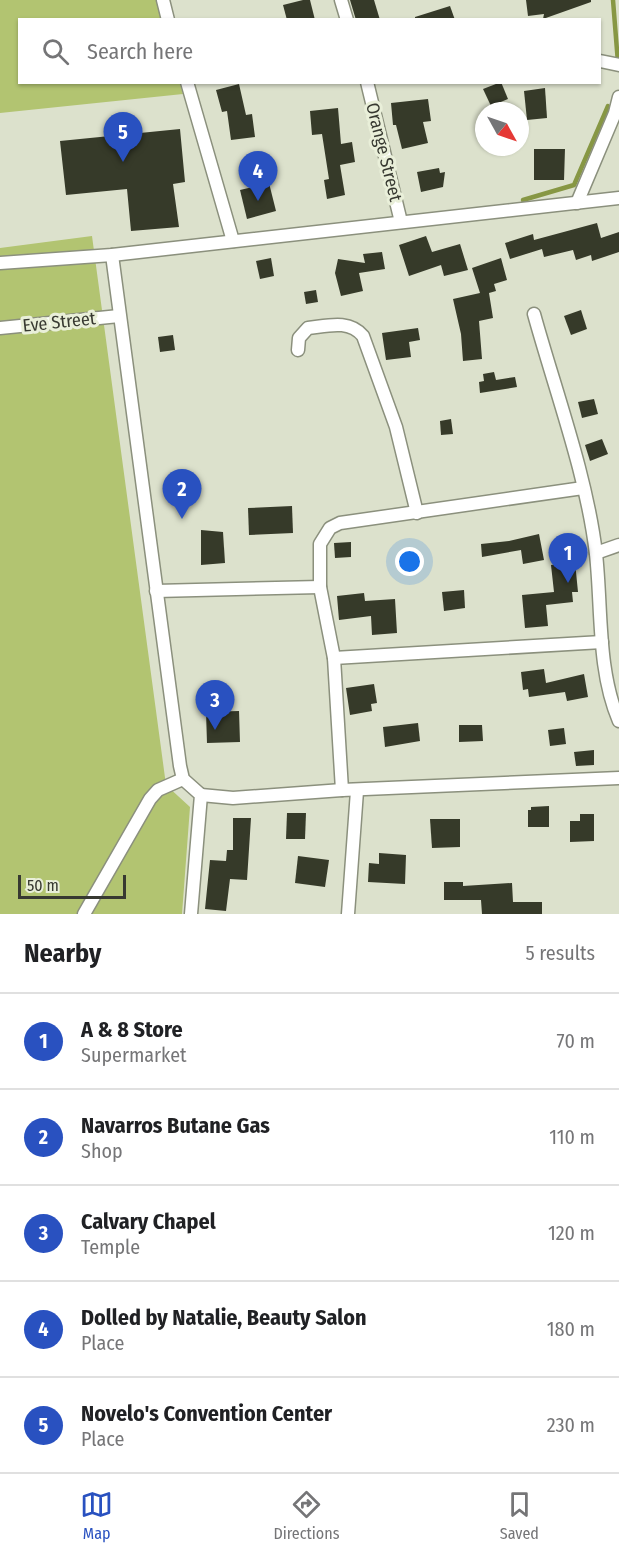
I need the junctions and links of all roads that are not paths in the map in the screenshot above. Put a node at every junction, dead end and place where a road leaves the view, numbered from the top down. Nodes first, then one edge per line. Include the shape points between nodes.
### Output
1 (163, 0) edge
2 (341, 0) edge
3 (168, 18) edge
4 (346, 18) edge
5 (601, 61) edge
6 (619, 65) edge
7 (188, 84) edge
8 (367, 84) edge
9 (619, 97) edge
10 (619, 198) edge
11 (577, 203) junction
12 (401, 222) junction
13 (233, 241) junction
14 (112, 255) junction
15 (0, 263) edge
16 (534, 314) dead end
17 (118, 316) junction
18 (0, 328) edge
19 (298, 350) dead end
20 (583, 488) junction
21 (417, 513) junction
22 (619, 545) edge
23 (596, 553) junction
24 (320, 587) junction
25 (156, 591) junction
26 (602, 642) junction
27 (334, 658) junction
28 (618, 719) edge
29 (619, 778) edge
30 (183, 779) junction
31 (342, 789) junction
32 (357, 791) junction
33 (201, 795) junction
34 (84, 914) edge
35 (191, 914) edge
36 (348, 914) edge

1 - 3 street
2 - 4 street
5 - 6 street
7 - 13 street
8 - 12 street, Orange Street
9 - 11 street
10 - 11 street
11 - 12 street
12 - 13 street
13 - 14 street
14 - 15 street
14 - 17 street
16 - 20 street
17 - 18 street, Eve Street
17 - 25 street
19 - 21 street via 299,338 308,328 351,326 363,336 396,427
20 - 21 street
20 - 23 street
21 - 24 street via 340,523 330,528 320,544
22 - 23 street
23 - 26 street
24 - 25 street
24 - 27 street
25 - 30 street
26 - 27 street
26 - 28 street
27 - 31 street
29 - 32 street
30 - 33 street
30 - 34 street via 158,790 150,799
31 - 32 street
31 - 33 street via 232,798
32 - 36 street
33 - 35 street

